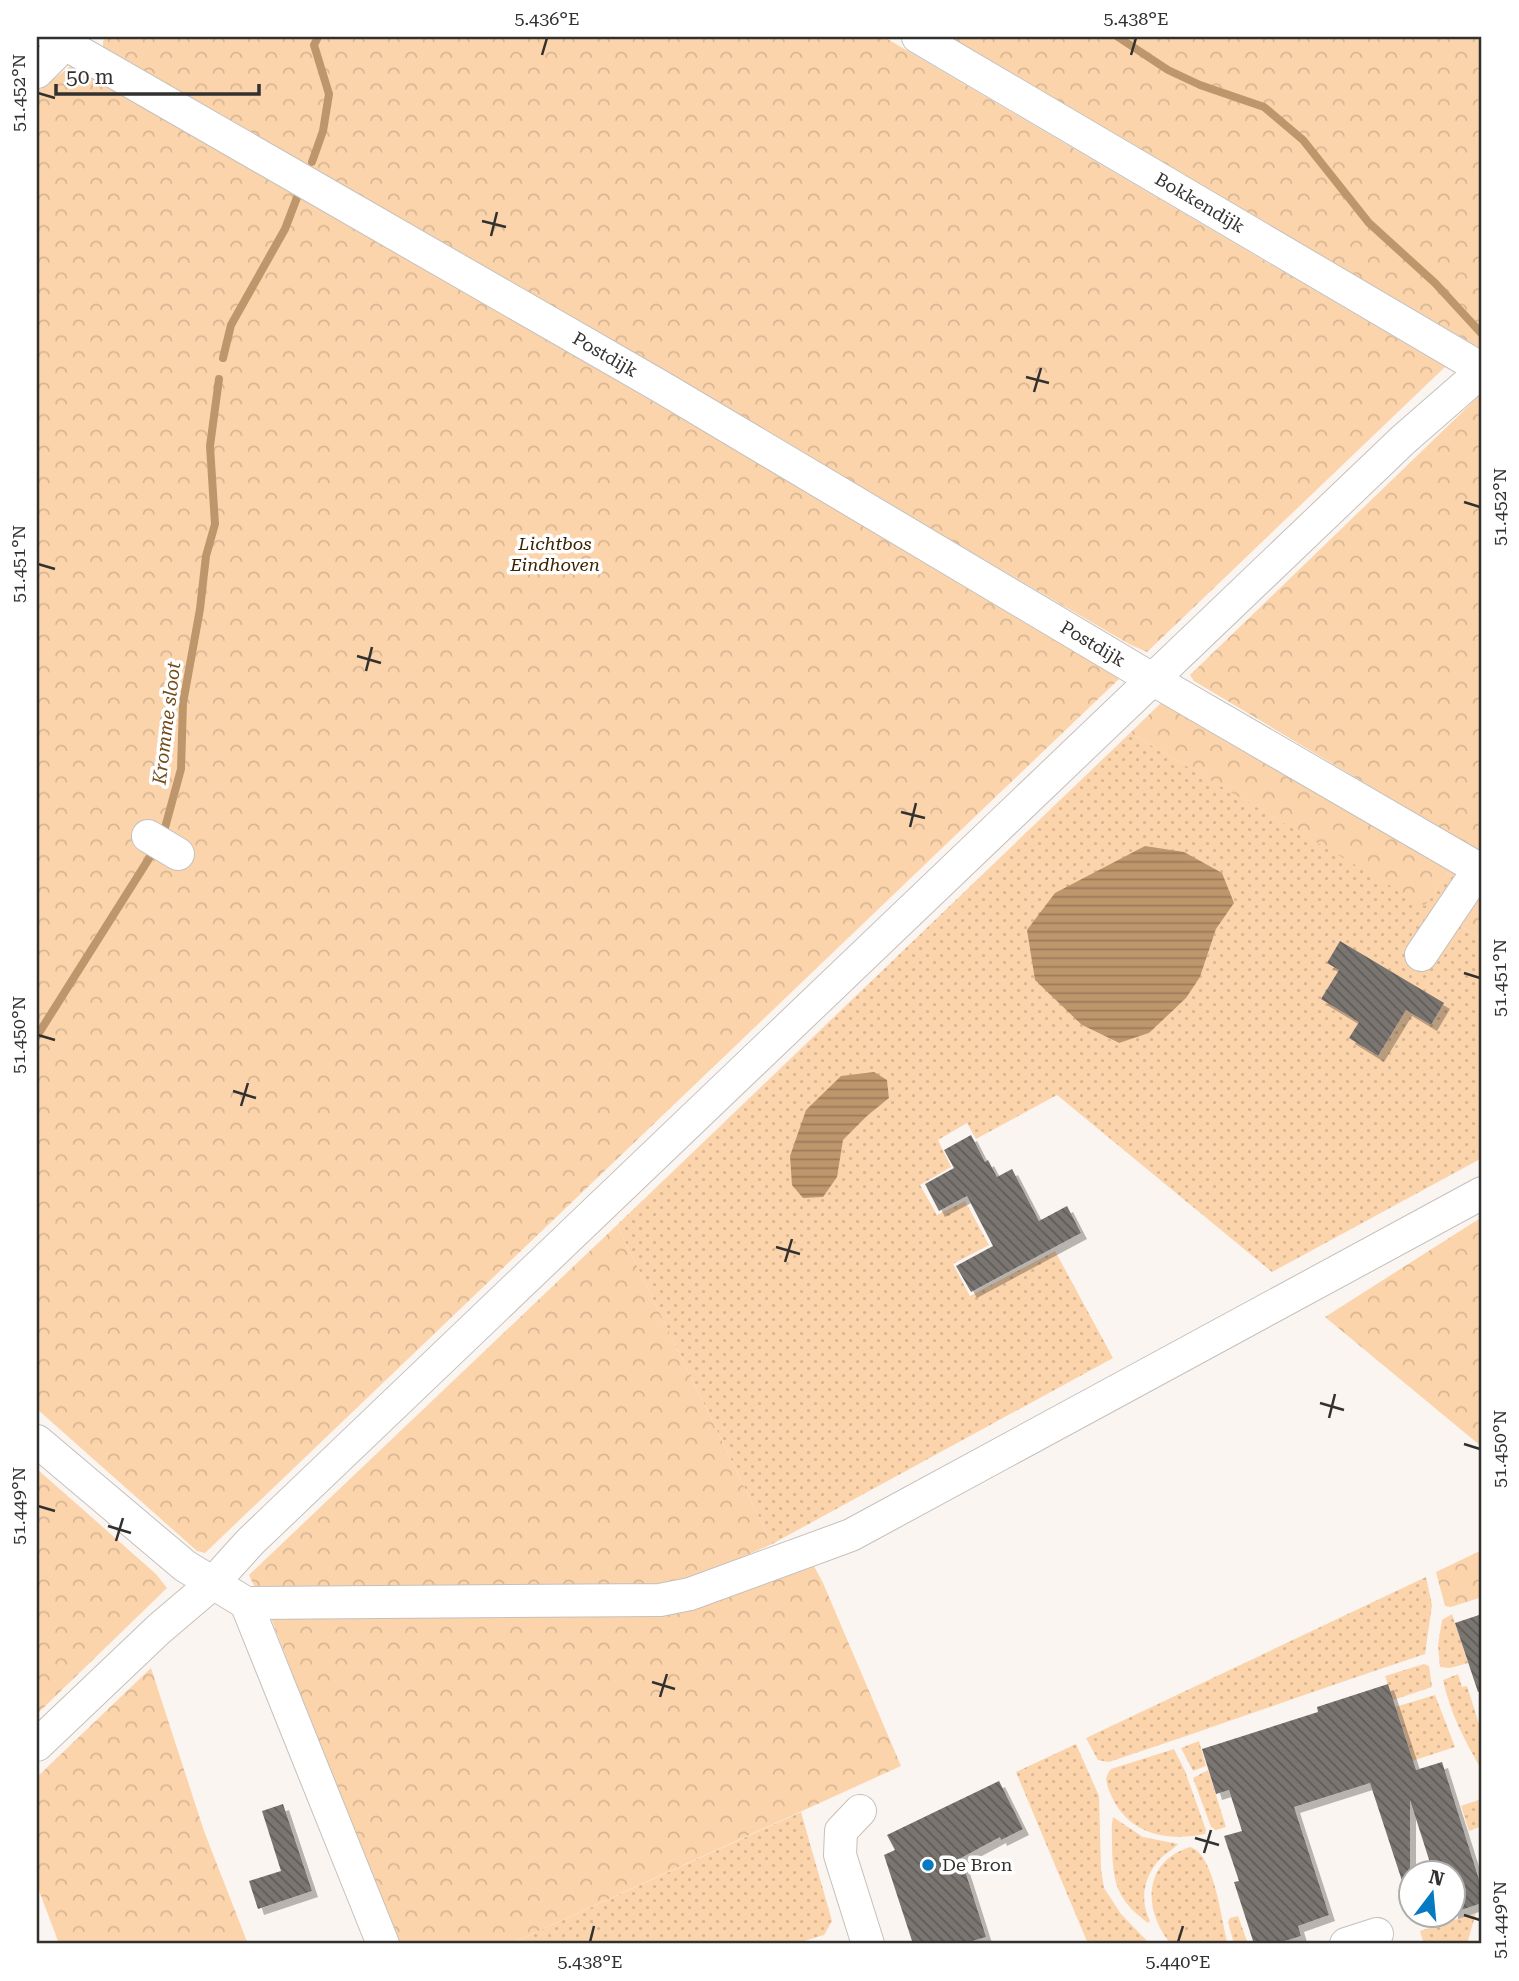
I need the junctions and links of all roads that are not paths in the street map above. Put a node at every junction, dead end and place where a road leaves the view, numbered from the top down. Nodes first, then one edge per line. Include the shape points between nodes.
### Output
1 (918, 37) edge
2 (63, 39) edge
3 (37, 72) edge
4 (1482, 370) edge
5 (1152, 679) junction
6 (1481, 870) edge
7 (1421, 955) dead end
8 (1482, 1193) edge
9 (37, 1441) edge
10 (213, 1583) junction
11 (246, 1603) junction
12 (37, 1745) edge
13 (860, 1811) dead end
14 (1377, 1934) dead end
15 (383, 1944) edge
16 (867, 1944) edge
17 (1346, 1944) edge

1 - 4 street, Bokkendijk
2 - 3 street
2 - 5 street, Postdijk
4 - 5 street
5 - 6 street, Postdijk
5 - 10 street via 250,1542
6 - 7 street
8 - 11 street via 851,1535 690,1594 660,1600
9 - 10 street via 185,1566
10 - 11 street
10 - 12 street
11 - 15 street
13 - 16 street via 841,1831 840,1855
14 - 17 street

